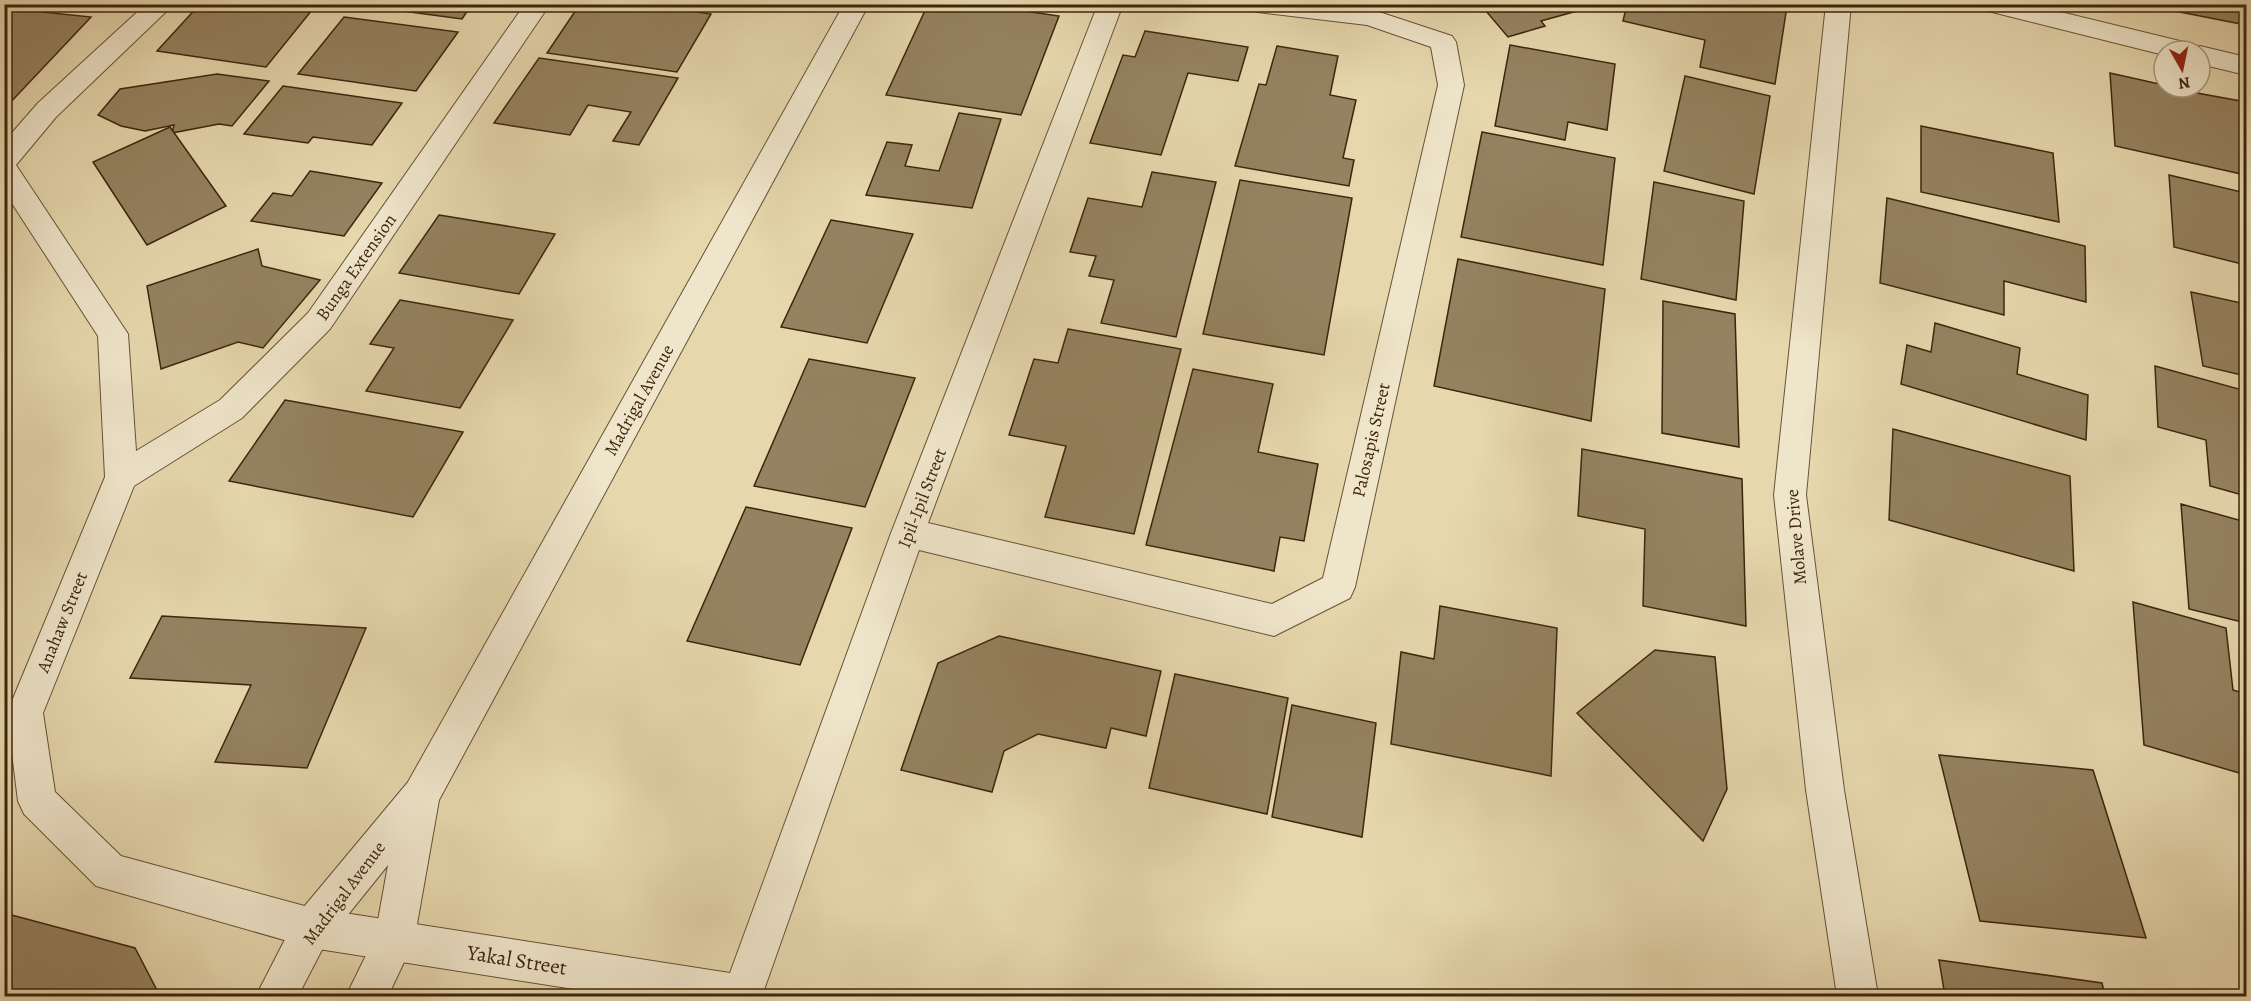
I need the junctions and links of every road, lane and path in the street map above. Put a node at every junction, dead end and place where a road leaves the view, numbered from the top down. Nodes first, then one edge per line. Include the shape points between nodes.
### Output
1 (162, 4) edge
2 (538, 4) edge
3 (857, 4) edge
4 (1111, 4) edge
5 (1258, 4) edge
6 (1839, 4) edge
7 (1993, 4) edge
8 (2152, 43) edge
9 (2212, 58) edge
10 (2247, 66) edge
11 (4, 161) edge
12 (4, 168) edge
13 (121, 477) junction
14 (908, 533) junction
15 (421, 795) junction
16 (312, 928) junction
17 (394, 941) junction
18 (276, 996) edge
19 (367, 996) edge
20 (744, 996) edge
21 (1858, 996) edge

1 - 11 street via 47,110
2 - 13 street, Bunga Extension via 320,321 231,409
3 - 15 street, Madrigal Avenue
4 - 14 street, Ipil-Ipil Street
5 - 14 street, Palosapis Street via 1370,17 1443,42 1451,85 1338,586 1274,620
6 - 21 street, Molave Drive via 1790,495 1825,790
7 - 8 street
9 - 10 street
12 - 13 street, Anahaw Street via 113,334
13 - 16 street, Anahaw Street via 25,713 37,801 110,872
14 - 20 street, Ipil-Ipil Street
15 - 16 street, Madrigal Avenue
15 - 17 street, Madrigal Avenue
16 - 17 street, Anahaw Street
16 - 18 street, Madrigal Avenue
17 - 19 street, Madrigal Avenue
17 - 20 street, Yakal Street

